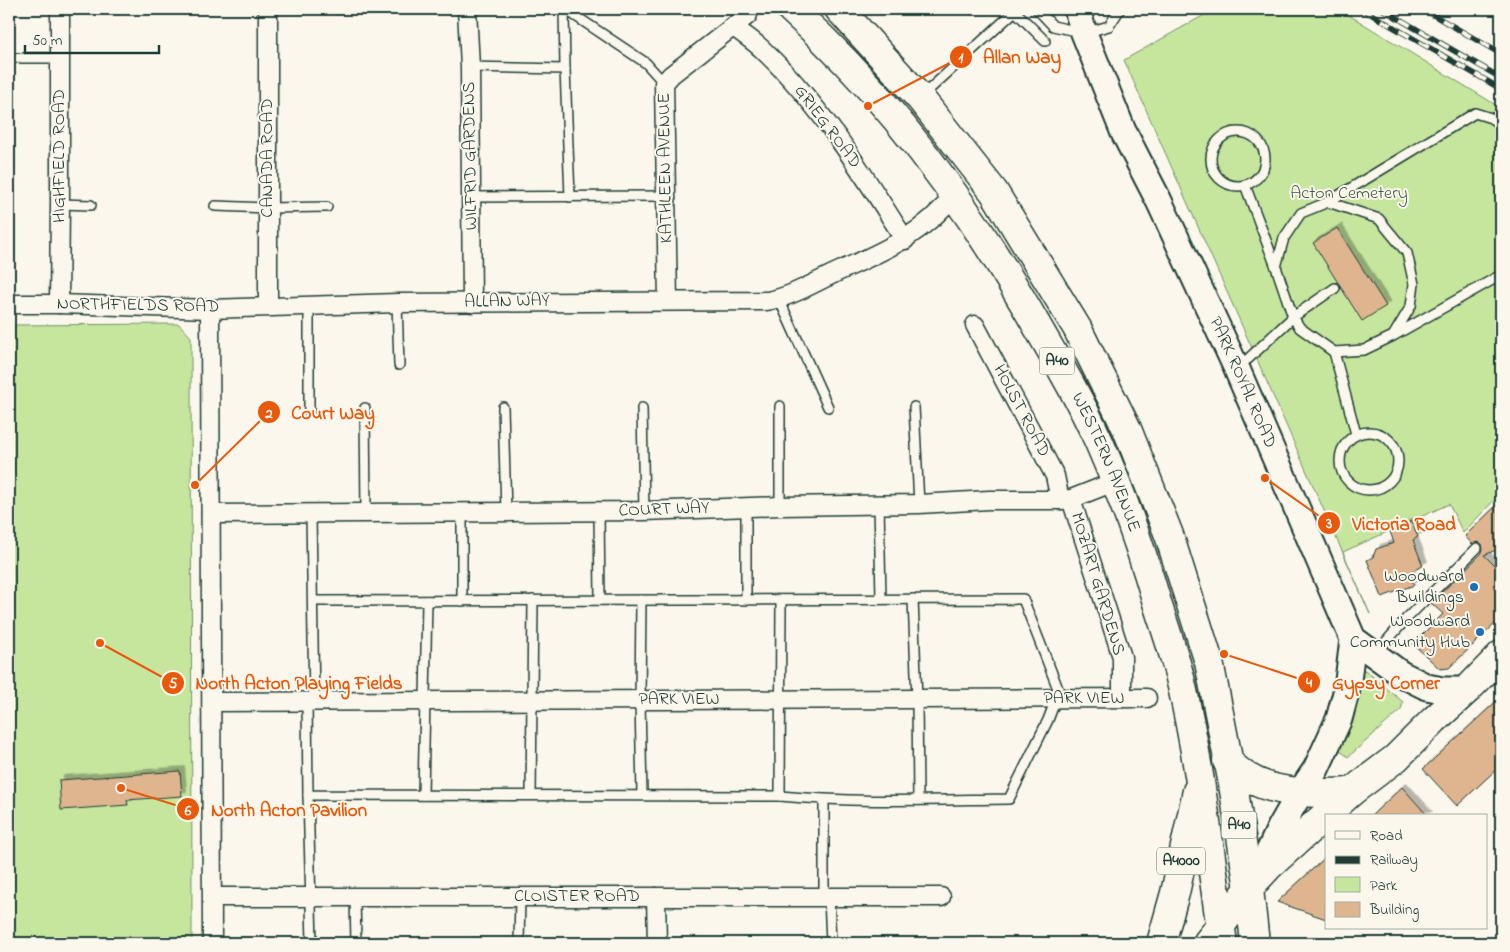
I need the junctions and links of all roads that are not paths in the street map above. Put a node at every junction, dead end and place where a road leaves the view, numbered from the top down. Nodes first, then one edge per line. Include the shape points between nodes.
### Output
1 (60, 9) edge
2 (268, 9) edge
3 (467, 9) edge
4 (565, 9) edge
5 (791, 9) edge
6 (838, 9) edge
7 (1037, 9) edge
8 (1077, 9) edge
9 (1120, 9) edge
10 (1014, 10) edge
11 (748, 15) dead end
12 (734, 27) junction
13 (1084, 33) junction
14 (1045, 40) dead end
15 (9, 58) edge
16 (60, 58) junction
17 (470, 67) junction
18 (565, 69) junction
19 (664, 83) junction
20 (920, 98) junction
21 (1501, 125) edge
22 (1245, 185) junction
23 (955, 194) junction
24 (667, 196) junction
25 (472, 197) junction
26 (570, 197) junction
27 (1328, 202) junction
28 (60, 204) junction
29 (91, 205) dead end
30 (215, 206) dead end
31 (327, 207) dead end
32 (267, 208) junction
33 (905, 240) junction
34 (1276, 268) junction
35 (1501, 275) edge
36 (1335, 288) dead end
37 (779, 299) junction
38 (668, 300) junction
39 (397, 303) junction
40 (472, 303) junction
41 (9, 304) edge
42 (59, 304) junction
43 (268, 306) junction
44 (309, 306) junction
45 (210, 309) junction
46 (1293, 316) junction
47 (976, 325) dead end
48 (1393, 336) junction
49 (1334, 352) junction
50 (399, 364) dead end
51 (1236, 367) junction
52 (780, 406) dead end
53 (503, 407) dead end
54 (914, 407) dead end
55 (365, 408) dead end
56 (642, 408) dead end
57 (828, 408) dead end
58 (309, 411) dead end
59 (1356, 434) junction
60 (1114, 482) junction
61 (1066, 500) junction
62 (878, 503) junction
63 (919, 504) junction
64 (780, 506) junction
65 (746, 507) junction
66 (599, 511) junction
67 (644, 511) junction
68 (462, 512) junction
69 (506, 512) junction
70 (366, 513) junction
71 (210, 514) junction
72 (311, 514) junction
73 (1477, 548) dead end
74 (881, 599) junction
75 (913, 599) junction
76 (533, 600) junction
77 (600, 600) junction
78 (641, 600) junction
79 (746, 600) junction
80 (781, 600) junction
81 (314, 601) junction
82 (427, 601) junction
83 (462, 601) junction
84 (1353, 639) junction
85 (1374, 655) junction
86 (1501, 655) edge
87 (1468, 690) junction
88 (1122, 698) junction
89 (1147, 698) dead end
90 (1059, 699) junction
91 (640, 700) junction
92 (781, 700) junction
93 (917, 700) junction
94 (424, 701) junction
95 (532, 701) junction
96 (212, 702) junction
97 (311, 702) junction
98 (1228, 761) junction
99 (1200, 778) junction
100 (1301, 791) junction
101 (1352, 792) junction
102 (308, 795) junction
103 (531, 795) junction
104 (424, 796) junction
105 (642, 796) junction
106 (780, 796) junction
107 (824, 800) junction
108 (918, 800) junction
109 (1328, 814) edge
110 (1325, 817) edge
111 (1252, 885) junction
112 (212, 897) junction
113 (311, 897) junction
114 (355, 897) junction
115 (520, 897) junction
116 (656, 897) junction
117 (826, 897) junction
118 (941, 897) dead end
119 (1216, 937) edge
120 (212, 943) edge
121 (312, 943) edge
122 (356, 943) edge
123 (520, 943) edge
124 (657, 943) edge
125 (831, 943) edge
126 (1161, 943) edge
127 (1255, 943) edge

1 - 16 street, HIGHFIELD ROAD
2 - 32 street, CANADA ROAD
3 - 17 street, WILFRID GARDENS
4 - 18 lane
4 - 19 lane via 646,63
5 - 23 main road, WESTERN AVENUE / A40 via 892,114
6 - 20 main road, WESTERN AVENUE / A40
7 - 13 lane via 1054,26
8 - 13 main road, PARK ROYAL ROAD
9 - 13 lane via 1109,26
10 - 14 lane
10 - 20 lane
11 - 12 street, KATHLEEN AVENUE
12 - 19 street, KATHLEEN AVENUE via 671,74
12 - 33 street, GRIEG ROAD via 766,52 805,96 868,181
13 - 51 main road, PARK ROYAL ROAD via 1123,131
15 - 16 lane
16 - 28 street, HIGHFIELD ROAD
17 - 18 lane
17 - 25 street, WILFRID GARDENS
18 - 26 lane
19 - 24 street, KATHLEEN AVENUE
20 - 98 main road, WESTERN AVENUE / A40 via 999,200 1077,328 1127,429 1169,535 1194,612 1208,662
21 - 27 lane via 1475,113
22 - 22 lane via 1227,184 1219,179 1211,164 1214,147 1226,134 1244,132 1259,142 1264,150 1264,168 1259,176
22 - 34 lane
23 - 33 street, ALLAN WAY via 928,223
23 - 60 main road, WESTERN AVENUE / A40 via 1006,271 1071,385
24 - 26 lane
24 - 38 street, KATHLEEN AVENUE
25 - 26 lane
25 - 40 street, WILFRID GARDENS
27 - 34 lane via 1301,213 1284,238
27 - 48 lane via 1379,219 1407,253 1414,284 1411,306
28 - 29 lane
28 - 42 street, HIGHFIELD ROAD
30 - 32 lane
31 - 32 lane
32 - 43 street, CANADA ROAD
33 - 37 street, ALLAN WAY
34 - 46 lane
35 - 48 lane
36 - 46 lane
37 - 38 street, ALLAN WAY
37 - 57 lane
38 - 40 street, ALLAN WAY
39 - 40 street, ALLAN WAY
39 - 44 street, ALLAN WAY
39 - 50 lane
41 - 42 street, NORTHFIELDS ROAD
42 - 45 street, NORTHFIELDS ROAD
43 - 44 street, ALLAN WAY
43 - 45 street, NORTHFIELDS ROAD
44 - 58 lane
45 - 71 street
46 - 49 lane via 1300,328
46 - 51 lane
47 - 61 street, HOLST ROAD
48 - 49 lane via 1364,350
49 - 59 lane
51 - 84 main road, PARK ROYAL ROAD
52 - 64 lane
53 - 69 lane
54 - 63 lane
55 - 70 lane
56 - 67 lane
59 - 59 lane via 1365,431 1383,434 1395,448 1398,466 1390,482 1381,488 1361,489 1344,478 1340,463 1342,448
60 - 61 street, COURT WAY
60 - 99 main road, WESTERN AVENUE / A40 via 1137,539 1175,662
61 - 63 street, COURT WAY
61 - 88 street, MOZART GARDENS via 1122,657
62 - 63 street, COURT WAY
62 - 64 street, COURT WAY
62 - 74 lane
64 - 65 street, COURT WAY
65 - 67 street, COURT WAY
65 - 79 lane
66 - 67 street, COURT WAY
66 - 69 street, COURT WAY
66 - 77 lane
68 - 69 street, COURT WAY
68 - 70 street, COURT WAY
68 - 83 lane
70 - 72 street, COURT WAY
71 - 72 street, COURT WAY
71 - 96 street
72 - 81 lane
73 - 85 lane
74 - 75 lane
74 - 80 lane
75 - 90 lane via 1023,599
75 - 93 lane
76 - 77 lane
76 - 83 lane
76 - 95 lane
77 - 78 lane
78 - 79 lane
78 - 91 lane
79 - 80 lane
80 - 92 lane
81 - 82 lane
81 - 97 lane
82 - 83 lane
82 - 94 lane
84 - 85 main road, PARK ROYAL ROAD
84 - 100 main road via 1347,689 1339,719 1316,769
85 - 87 main road, PARK ROYAL ROAD via 1403,676 1426,687
86 - 87 main road
87 - 101 main road via 1396,758
88 - 89 street, PARK VIEW
88 - 90 street, PARK VIEW
90 - 93 street, PARK VIEW
90 - 108 lane via 1009,799
91 - 92 street, PARK VIEW
91 - 95 street, PARK VIEW
91 - 105 lane
92 - 93 street, PARK VIEW
92 - 106 lane
93 - 108 lane
94 - 95 street, PARK VIEW
94 - 97 street, PARK VIEW
94 - 104 lane
95 - 103 lane
96 - 97 street, PARK VIEW
96 - 112 street
97 - 102 lane
98 - 100 main road via 1259,784
98 - 111 main road, WESTERN AVENUE / A40
99 - 119 main road, WESTERN AVENUE / A40
99 - 126 main road, A4000
100 - 101 main road
100 - 111 main road
101 - 109 main road
102 - 104 lane
102 - 113 lane
103 - 104 lane
103 - 105 lane
105 - 106 lane
106 - 107 lane
107 - 108 lane
107 - 117 lane
110 - 111 main road
111 - 119 main road
111 - 127 main road, WESTERN AVENUE / A40
112 - 113 street, CLOISTER ROAD
112 - 120 street
113 - 114 street, CLOISTER ROAD
113 - 121 lane
114 - 115 street, CLOISTER ROAD
114 - 122 lane
115 - 116 street, CLOISTER ROAD
115 - 123 lane
116 - 117 street, CLOISTER ROAD
116 - 124 street
117 - 118 street, CLOISTER ROAD
117 - 125 lane

